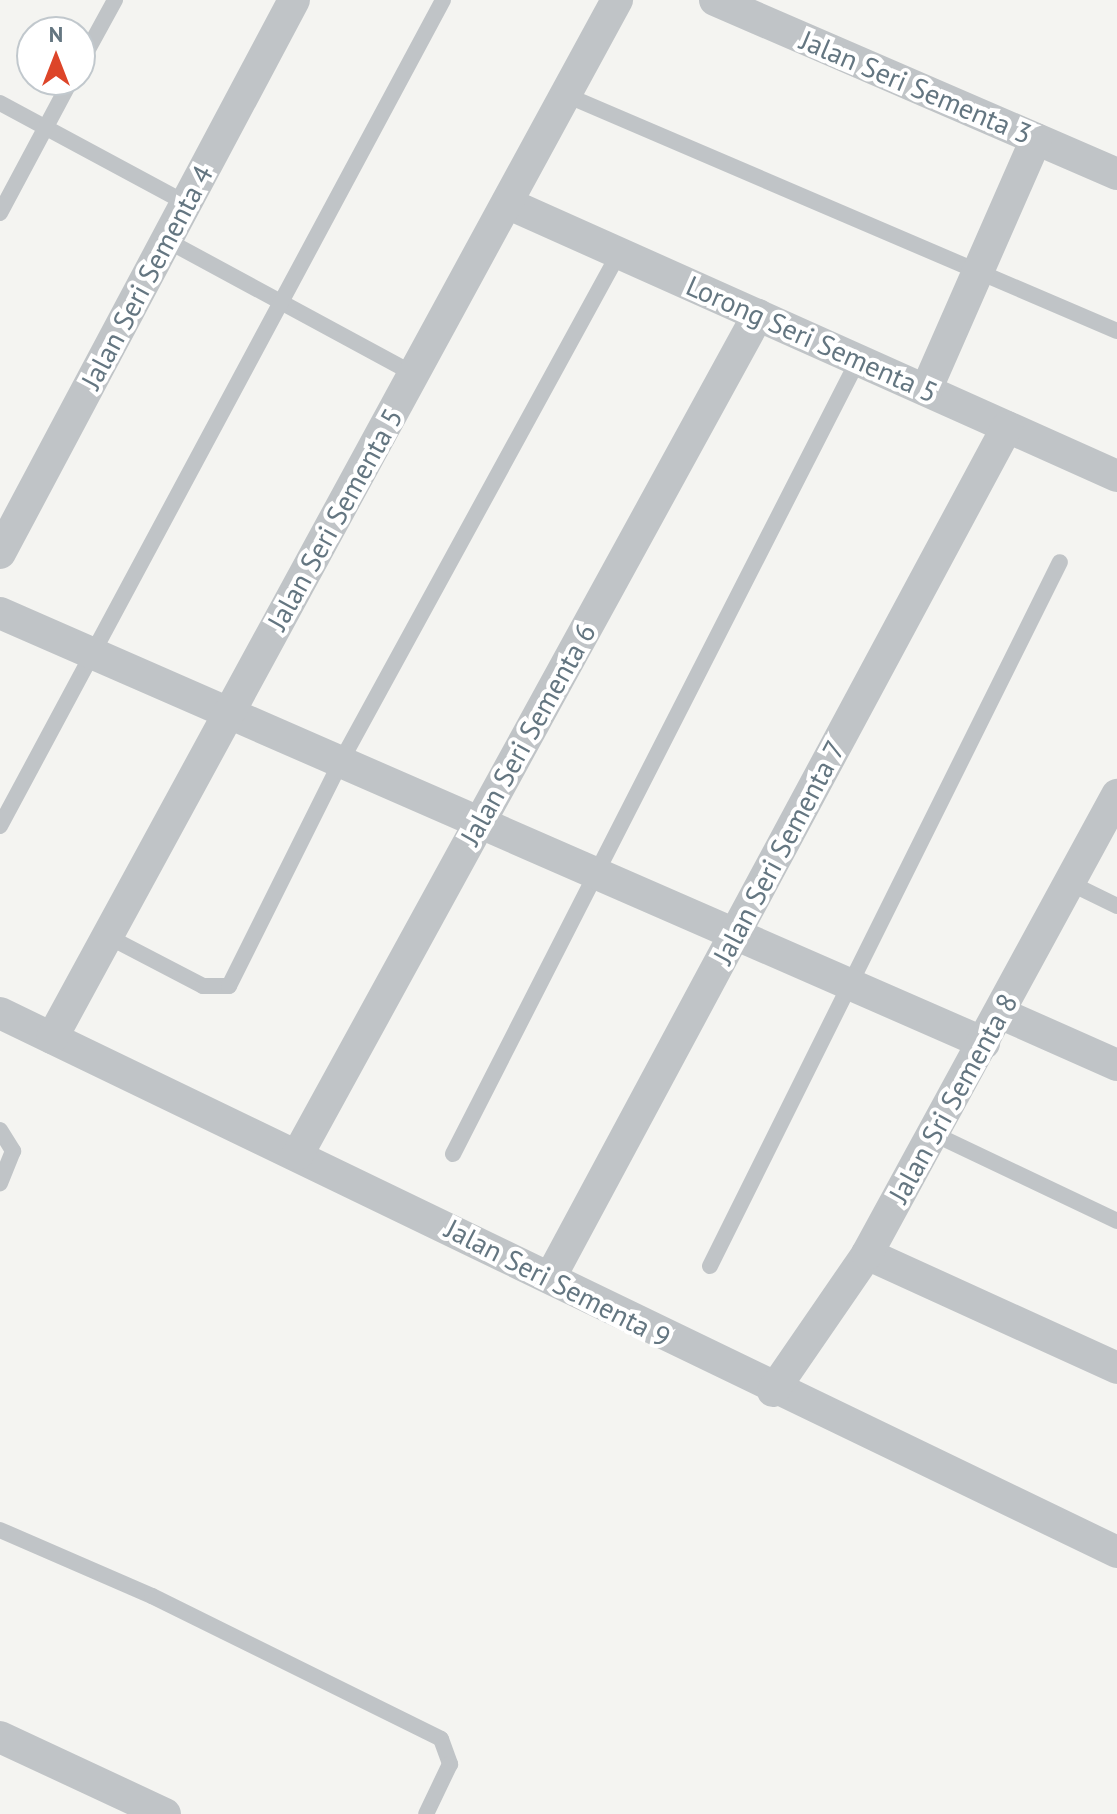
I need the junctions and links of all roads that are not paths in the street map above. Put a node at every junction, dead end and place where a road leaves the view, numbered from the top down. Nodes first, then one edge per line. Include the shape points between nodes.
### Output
1 (115, 0) edge
2 (294, 0) edge
3 (443, 0) edge
4 (617, 0) edge
5 (715, 0) edge
6 (96, 35) edge
7 (566, 95) junction
8 (62, 96) edge
9 (0, 103) edge
10 (45, 127) junction
11 (1036, 139) junction
12 (1117, 174) edge
13 (186, 203) junction
14 (507, 203) junction
15 (0, 213) edge
16 (168, 241) junction
17 (619, 253) junction
18 (978, 271) junction
19 (284, 305) junction
20 (758, 315) junction
21 (1117, 331) edge
22 (858, 360) junction
23 (414, 374) junction
24 (926, 390) junction
25 (1007, 427) junction
26 (1117, 476) edge
27 (0, 553) edge
28 (1060, 562) dead end
29 (0, 613) edge
30 (94, 655) junction
31 (228, 714) junction
32 (340, 763) junction
33 (1117, 795) edge
34 (478, 824) junction
35 (0, 826) edge
36 (594, 874) junction
37 (1070, 883) junction
38 (1117, 906) edge
39 (107, 936) junction
40 (734, 936) junction
41 (845, 983) junction
42 (0, 1013) edge
43 (1002, 1014) junction
44 (52, 1038) junction
45 (984, 1043) junction
46 (1117, 1065) edge
47 (0, 1130) edge
48 (932, 1133) junction
49 (298, 1154) junction
50 (453, 1154) dead end
51 (0, 1183) edge
52 (1117, 1221) edge
53 (867, 1254) junction
54 (710, 1266) dead end
55 (550, 1278) junction
56 (1117, 1368) edge
57 (773, 1391) junction
58 (0, 1530) edge
59 (1117, 1552) edge
60 (0, 1737) edge
61 (165, 1814) edge
62 (426, 1814) edge

1 - 6 lane
2 - 13 street, Jalan Seri Sementa 4
3 - 19 lane
4 - 7 street, Jalan Seri Sementa 5
5 - 11 street, Jalan Seri Sementa 3
7 - 14 street, Jalan Seri Sementa 5
7 - 18 lane
8 - 10 lane
9 - 10 lane
10 - 13 lane
10 - 15 lane
11 - 12 street, Jalan Seri Sementa 3
11 - 18 street
13 - 16 street, Jalan Seri Sementa 4
14 - 17 street, Lorong Seri Sementa 5
14 - 23 street, Jalan Seri Sementa 5
16 - 19 lane
16 - 27 street, Jalan Seri Sementa 4
17 - 20 street, Lorong Seri Sementa 5
17 - 32 lane
18 - 21 lane
18 - 24 street
19 - 23 lane
19 - 30 lane
20 - 22 street, Lorong Seri Sementa 5
20 - 34 street, Jalan Seri Sementa 6
22 - 24 street, Lorong Seri Sementa 5
22 - 36 lane
23 - 31 street, Jalan Seri Sementa 5
24 - 25 street, Lorong Seri Sementa 5
25 - 26 street, Lorong Seri Sementa 5
25 - 40 street, Jalan Seri Sementa 7
28 - 41 lane
29 - 30 street
30 - 31 street
30 - 35 lane
31 - 32 street
31 - 39 street, Jalan Seri Sementa 5
32 - 34 street
32 - 39 lane via 229,986 203,986
33 - 37 street, Jalan Sri Sementa 8
34 - 36 street
34 - 49 street, Jalan Seri Sementa 6
36 - 40 street
36 - 50 lane
37 - 38 lane
37 - 43 street, Jalan Sri Sementa 8
39 - 44 street, Jalan Seri Sementa 5
40 - 41 street
40 - 55 street, Jalan Seri Sementa 7
41 - 45 street
41 - 54 lane
42 - 44 street, Jalan Seri Sementa 9
43 - 45 street, Jalan Sri Sementa 8
43 - 46 street
44 - 49 street, Jalan Seri Sementa 9
45 - 48 street, Jalan Sri Sementa 8
47 - 51 lane via 11,1136 13,1151
48 - 52 lane
48 - 53 street, Jalan Sri Sementa 8
49 - 55 street, Jalan Seri Sementa 9
53 - 56 street
53 - 57 street, Jalan Sri Sementa 8
55 - 57 street, Jalan Seri Sementa 9
57 - 59 street, Jalan Seri Sementa 9
58 - 62 lane via 152,1596 441,1739 450,1764
60 - 61 street

